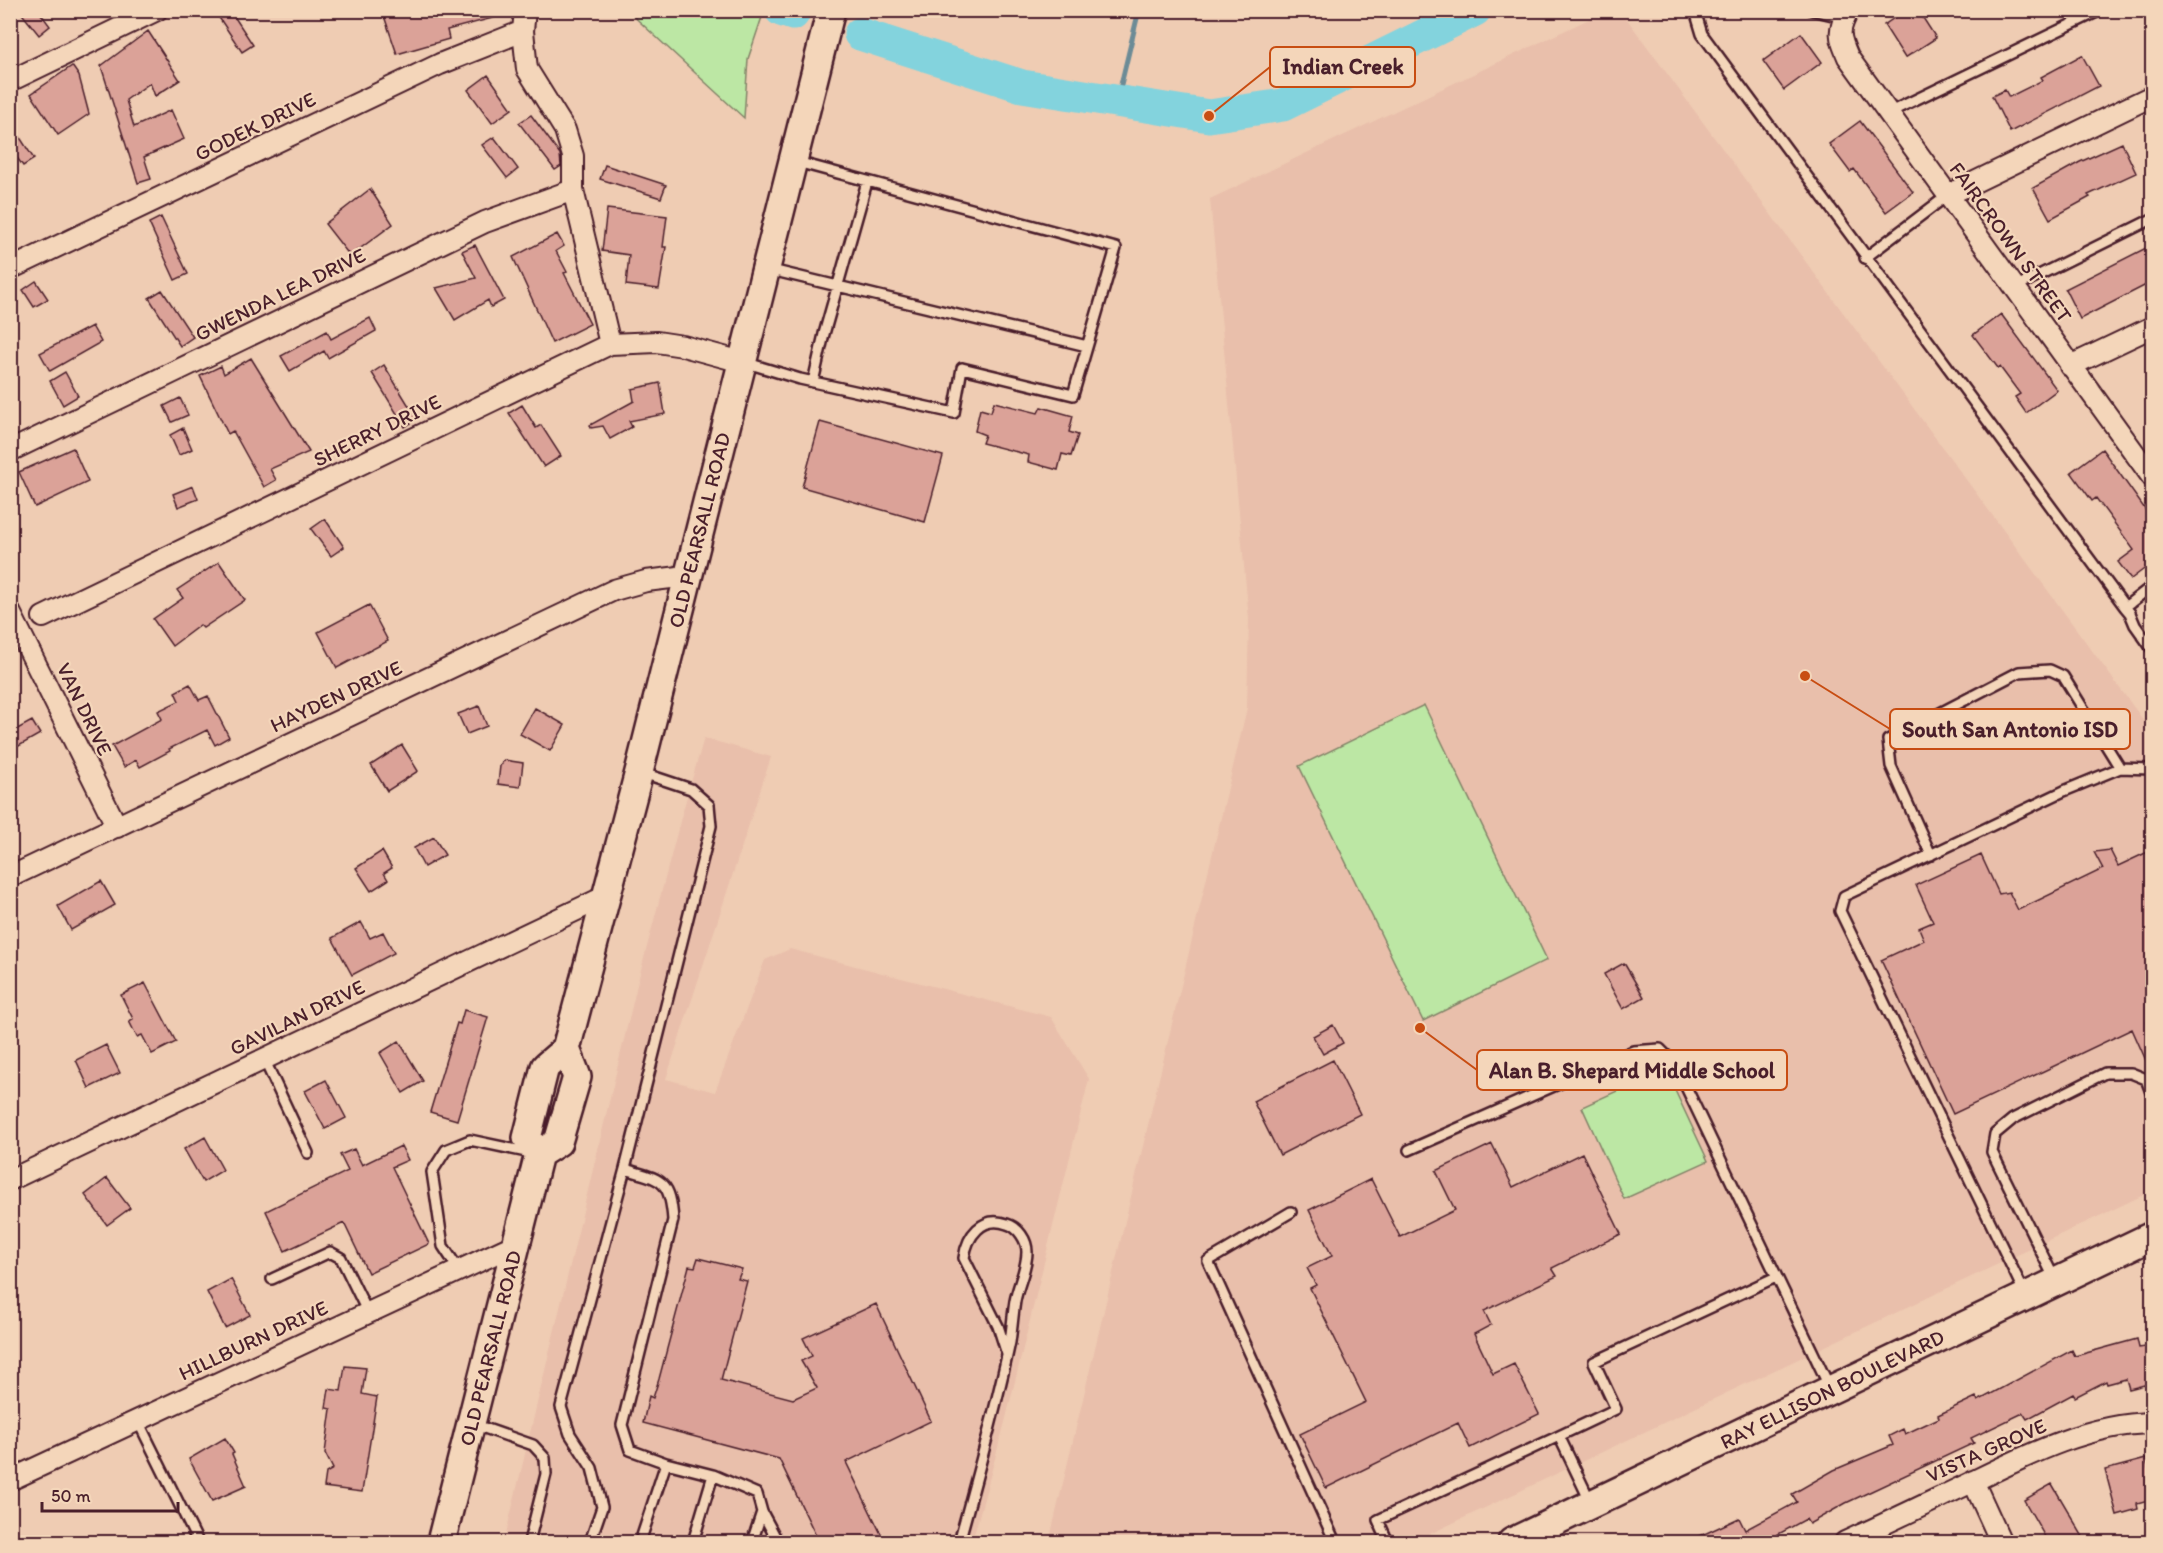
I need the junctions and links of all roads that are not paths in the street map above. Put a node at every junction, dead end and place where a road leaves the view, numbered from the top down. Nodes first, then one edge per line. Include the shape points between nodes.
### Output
1 (157, 10) edge
2 (525, 10) edge
3 (831, 10) edge
4 (1697, 10) edge
5 (1812, 10) edge
6 (2101, 10) edge
7 (1844, 20) edge
8 (524, 31) junction
9 (10, 81) edge
10 (2152, 96) edge
11 (1888, 113) junction
12 (792, 161) junction
13 (867, 182) junction
14 (573, 190) junction
15 (1948, 195) junction
16 (2152, 219) edge
17 (1865, 258) junction
18 (10, 269) edge
19 (765, 269) junction
20 (837, 287) junction
21 (2014, 288) junction
22 (2152, 327) edge
23 (610, 344) junction
24 (1087, 346) junction
25 (742, 362) junction
26 (2070, 366) junction
27 (813, 382) junction
28 (10, 451) edge
29 (2146, 458) edge
30 (2152, 477) edge
31 (687, 576) junction
32 (2152, 586) edge
33 (2125, 607) junction
34 (10, 612) edge
35 (43, 617) dead end
36 (2152, 649) edge
37 (2120, 768) junction
38 (2152, 771) edge
39 (639, 772) junction
40 (117, 827) junction
41 (1931, 855) junction
42 (10, 877) edge
43 (604, 897) junction
44 (264, 1059) junction
45 (2152, 1095) edge
46 (1409, 1150) dead end
47 (308, 1154) dead end
48 (539, 1154) junction
49 (625, 1169) junction
50 (10, 1180) edge
51 (1291, 1212) dead end
52 (2152, 1236) edge
53 (516, 1244) junction
54 (459, 1270) junction
55 (1776, 1277) junction
56 (272, 1279) dead end
57 (2056, 1282) junction
58 (2026, 1296) junction
59 (368, 1312) junction
60 (1007, 1354) junction
61 (1831, 1390) junction
62 (138, 1420) junction
63 (471, 1423) junction
64 (2152, 1423) edge
65 (1558, 1436) junction
66 (666, 1463) junction
67 (713, 1475) junction
68 (10, 1480) edge
69 (1973, 1481) junction
70 (1592, 1505) junction
71 (762, 1512) junction
72 (1528, 1539) edge
73 (198, 1542) edge
74 (441, 1542) edge
75 (528, 1542) edge
76 (590, 1542) edge
77 (640, 1542) edge
78 (693, 1542) edge
79 (752, 1542) edge
80 (777, 1542) edge
81 (959, 1542) edge
82 (1335, 1542) edge
83 (1388, 1542) edge
84 (1845, 1542) edge
85 (2001, 1542) edge

1 - 9 street
2 - 8 street
3 - 12 main road, OLD PEARSALL ROAD
4 - 17 lane via 1702,34
5 - 7 lane
6 - 11 lane
7 - 11 street, FAIRCROWN STREET via 1841,40 1848,57
8 - 14 street via 527,69 565,130 573,156
8 - 18 street, GODEK DRIVE via 440,64
10 - 15 street
11 - 15 street, FAIRCROWN STREET
12 - 13 lane
12 - 19 main road, OLD PEARSALL ROAD
13 - 20 lane
13 - 24 lane via 1116,248
14 - 23 street
14 - 28 street, GWENDA LEA DRIVE via 485,222
15 - 17 lane
15 - 21 street, FAIRCROWN STREET
16 - 21 lane
17 - 33 lane
19 - 20 lane
19 - 25 main road, OLD PEARSALL ROAD
20 - 24 lane
20 - 27 lane
21 - 26 street, FAIRCROWN STREET
22 - 26 street
23 - 25 street, SHERRY DRIVE via 657,342
23 - 35 street, SHERRY DRIVE
24 - 27 lane via 1073,395 962,368 954,413
25 - 27 lane
25 - 31 main road, OLD PEARSALL ROAD
26 - 29 street, FAIRCROWN STREET
29 - 30 street, FAIRCROWN STREET
31 - 39 main road, OLD PEARSALL ROAD
31 - 40 street, HAYDEN DRIVE via 614,590
32 - 33 lane
33 - 36 lane
34 - 40 street, VAN DRIVE
37 - 38 lane
37 - 41 lane
37 - 41 lane via 2063,676 2050,669 2019,672 1888,740 1892,766
39 - 43 main road, OLD PEARSALL ROAD
39 - 49 lane via 691,789 709,806 711,826
40 - 42 street, HAYDEN DRIVE
41 - 58 lane via 1844,896 1840,911
43 - 44 street, GAVILAN DRIVE
43 - 48 main road, OLD PEARSALL ROAD via 566,1049 545,1067 535,1105 527,1138
44 - 47 lane
44 - 50 street, GAVILAN DRIVE
45 - 57 lane via 2146,1079 2131,1073 2105,1073 2013,1119 1995,1134 1992,1152
46 - 55 lane via 1633,1051 1660,1049 1675,1064
48 - 53 main road, OLD PEARSALL ROAD
48 - 54 lane via 470,1140 446,1150 432,1172 443,1246
49 - 66 lane via 659,1180 671,1196 673,1220 622,1425 630,1450
49 - 76 lane via 561,1407 570,1434 592,1468 602,1507
51 - 82 lane via 1208,1261
52 - 57 main road, RAY ELLISON BOULEVARD
53 - 54 street, HILLBURN DRIVE
53 - 63 main road, OLD PEARSALL ROAD
54 - 59 street, HILLBURN DRIVE
55 - 61 lane
55 - 65 lane via 1594,1362 1616,1409
56 - 59 lane via 330,1252 341,1258
57 - 58 main road, RAY ELLISON BOULEVARD
58 - 61 main road, RAY ELLISON BOULEVARD
59 - 62 street, HILLBURN DRIVE
60 - 60 lane via 1026,1244 1016,1228 985,1223 970,1237 964,1258 998,1326
60 - 81 lane
61 - 70 main road, RAY ELLISON BOULEVARD
62 - 68 street, HILLBURN DRIVE
62 - 73 lane
63 - 74 main road, OLD PEARSALL ROAD
63 - 75 lane via 533,1445 545,1458 546,1474
64 - 69 street, VISTA GROVE via 2088,1434 2042,1448
65 - 70 lane
65 - 83 lane via 1378,1520
66 - 67 lane
66 - 77 lane
67 - 71 lane via 757,1494
67 - 78 lane
69 - 84 street, VISTA GROVE
69 - 85 street
70 - 72 main road, RAY ELLISON BOULEVARD
71 - 79 lane
71 - 80 lane

